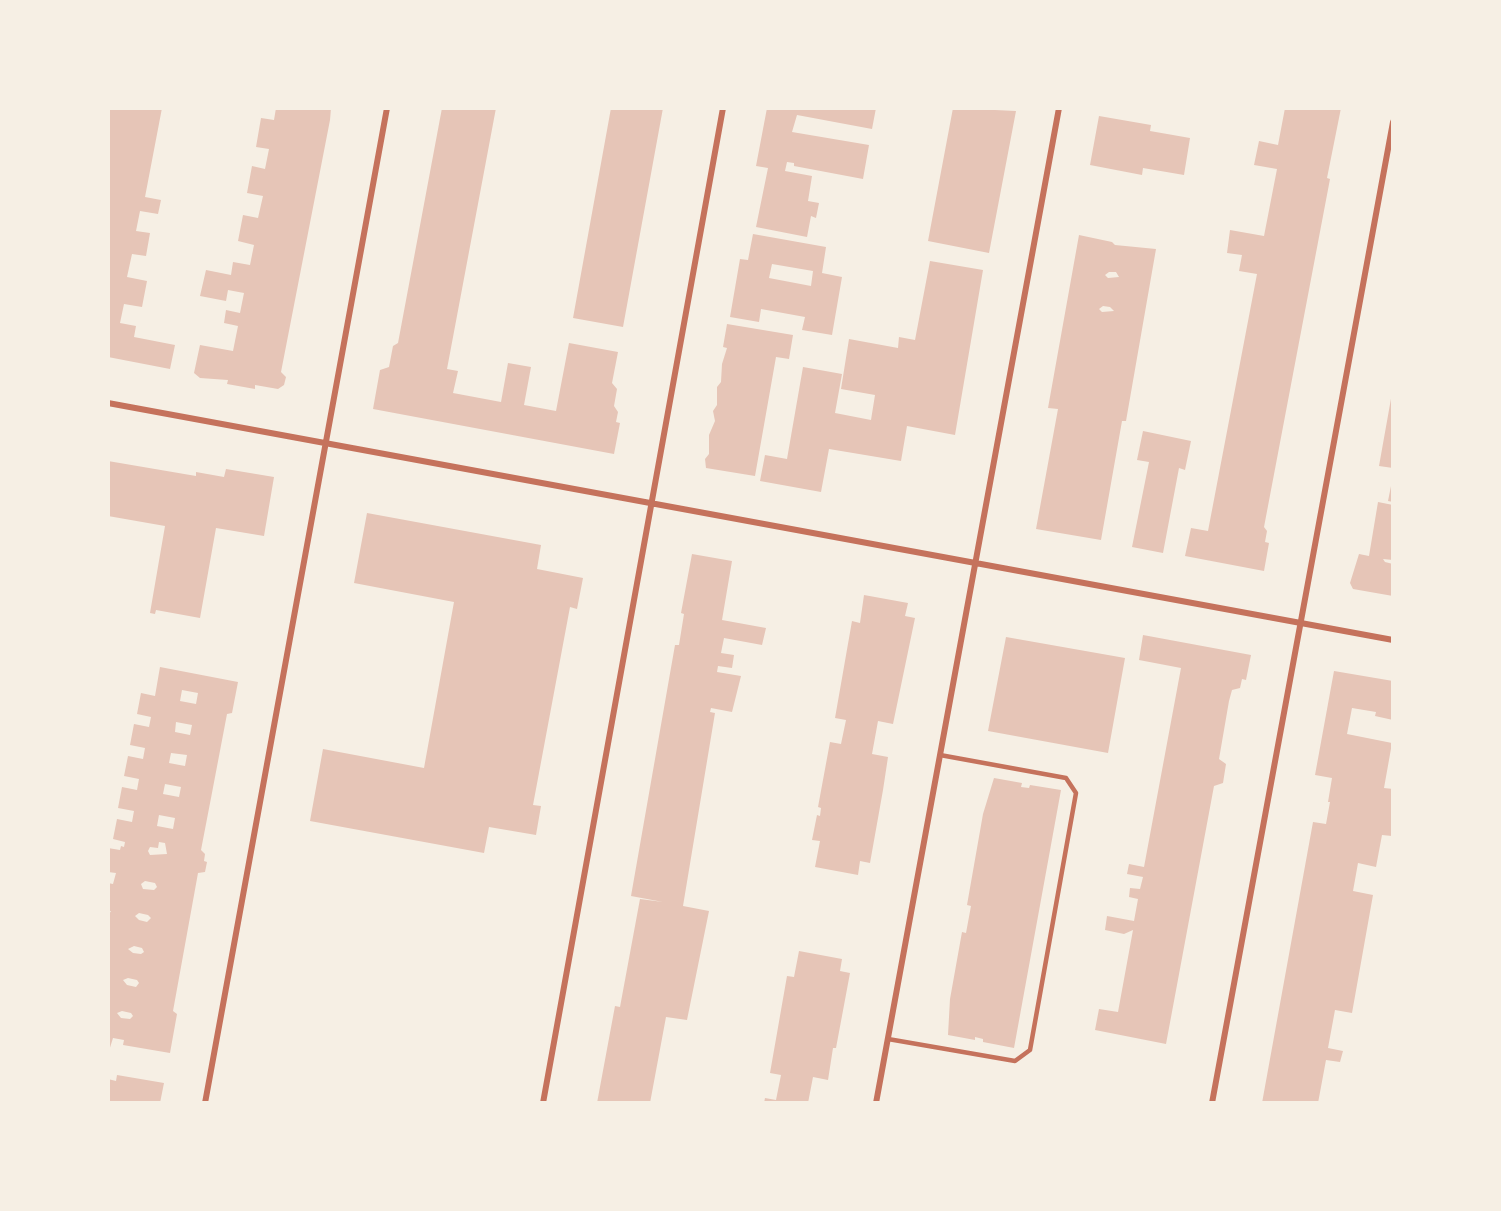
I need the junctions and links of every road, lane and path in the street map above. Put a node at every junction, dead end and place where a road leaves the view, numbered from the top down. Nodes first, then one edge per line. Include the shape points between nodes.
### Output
1 (387, 108) edge
2 (723, 108) edge
3 (1059, 108) edge
4 (1393, 122) edge
5 (108, 403) edge
6 (326, 443) junction
7 (651, 503) junction
8 (975, 562) junction
9 (1300, 622) junction
10 (1393, 640) edge
11 (940, 755) junction
12 (888, 1039) junction
13 (205, 1103) edge
14 (543, 1103) edge
15 (876, 1103) edge
16 (1212, 1103) edge

1 - 6 street
2 - 7 street
3 - 8 street
4 - 9 street
5 - 6 street
6 - 7 street
6 - 13 street
7 - 8 street
7 - 14 street
8 - 9 street
8 - 11 street
9 - 10 street
9 - 16 street
11 - 12 street
11 - 12 lane via 1066,778 1076,793 1030,1050 1015,1061
12 - 15 street

